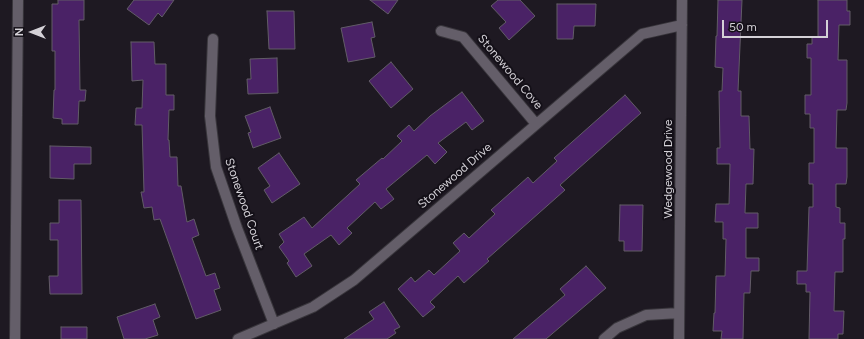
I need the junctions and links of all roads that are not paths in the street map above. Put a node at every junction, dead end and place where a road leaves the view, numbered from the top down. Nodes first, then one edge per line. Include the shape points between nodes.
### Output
1 (18, 0) edge
2 (682, 0) edge
3 (682, 26) junction
4 (441, 31) dead end
5 (213, 39) dead end
6 (536, 124) junction
7 (680, 313) junction
8 (274, 324) junction
9 (15, 339) edge
10 (238, 339) edge
11 (604, 339) edge
12 (679, 339) edge

1 - 9 street
2 - 3 street, Wedgewood Drive
3 - 6 street, Stonewood Drive via 642,34
3 - 7 street, Wedgewood Drive
4 - 6 street, Stonewood Cove via 463,37
5 - 8 street, Stonewood Court via 210,116 216,167
6 - 8 street, Stonewood Drive via 354,280 313,307
7 - 11 street via 646,315 617,328
7 - 12 street, Wedgewood Drive
8 - 10 street, Stonewood Drive

